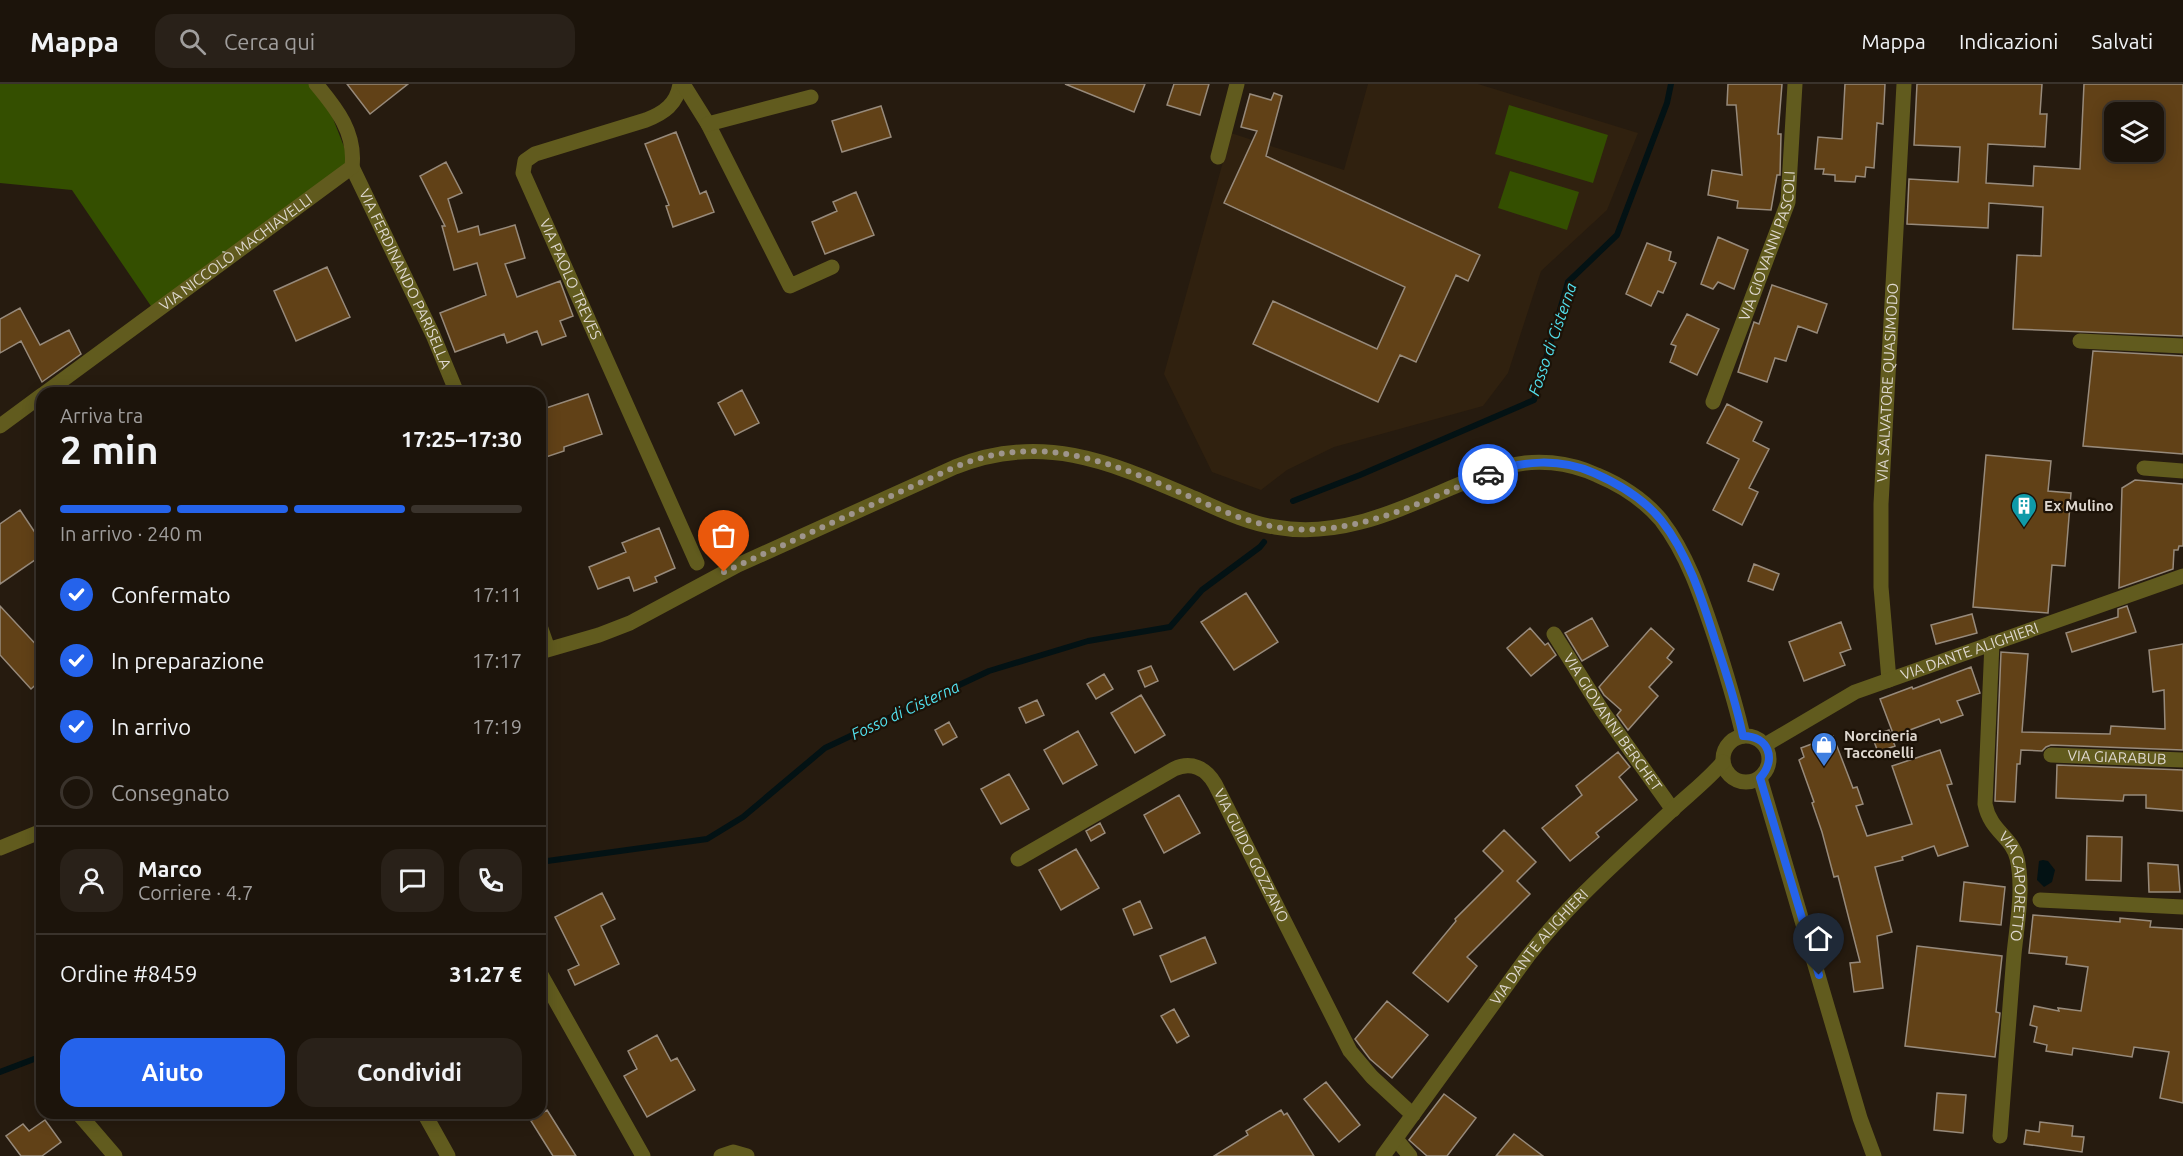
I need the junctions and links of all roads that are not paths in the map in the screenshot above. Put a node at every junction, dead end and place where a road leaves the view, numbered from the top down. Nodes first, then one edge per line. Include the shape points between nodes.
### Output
1 (316, 84) edge
2 (682, 84) edge
3 (1237, 84) edge
4 (1795, 84) edge
5 (1904, 84) edge
6 (811, 97) dead end
7 (708, 124) junction
8 (1218, 157) dead end
9 (352, 167) junction
10 (832, 267) dead end
11 (2080, 340) dead end
12 (2183, 346) edge
13 (53, 387) edge
14 (455, 387) edge
15 (36, 399) edge
16 (1713, 402) dead end
17 (0, 426) edge
18 (2144, 468) dead end
19 (2183, 471) edge
20 (697, 562) dead end
21 (2183, 576) edge
22 (1554, 634) dead end
23 (1992, 643) junction
24 (546, 650) edge
25 (1889, 680) junction
26 (1743, 736) junction
27 (1765, 745) junction
28 (2051, 755) dead end
29 (2183, 760) edge
30 (1723, 762) junction
31 (1760, 778) junction
32 (1673, 810) junction
33 (36, 833) edge
34 (0, 848) edge
35 (1018, 859) dead end
36 (2040, 900) dead end
37 (2183, 907) edge
38 (546, 985) edge
39 (1413, 1115) junction
40 (83, 1119) edge
41 (427, 1119) edge
42 (2000, 1136) dead end
43 (1396, 1138) junction
44 (115, 1156) edge
45 (448, 1156) edge
46 (643, 1156) edge
47 (721, 1156) edge
48 (747, 1156) edge
49 (1383, 1156) edge
50 (1410, 1156) edge
51 (1874, 1156) edge

1 - 9 street via 347,128 353,148
2 - 7 street
2 - 20 street, VIA PAOLO TREVES via 674,102 661,113 535,154 525,161 523,173
3 - 8 street
4 - 16 street, VIA GIOVANNI PASCOLI via 1788,202
5 - 25 street, VIA SALVATORE QUASIMODO via 1881,504 1881,587
6 - 7 street
7 - 10 street via 790,286
9 - 13 street, VIA NICCOLÒ MACHIAVELLI
9 - 14 street, VIA FERDINANDO PARISELLA
11 - 12 street
15 - 17 street, VIA NICCOLÒ MACHIAVELLI
18 - 19 street
21 - 23 street, VIA DANTE ALIGHIERI
22 - 32 street, VIA GIOVANNI BERCHET via 1603,712
23 - 25 street, VIA DANTE ALIGHIERI
23 - 42 street, VIA CAPORETTO via 1985,804 1994,827 2016,855 2019,896
24 - 26 street via 630,623 738,565 985,456 1050,451 1094,459 1230,514 1265,525 1304,530 1372,520 1517,465 1539,462 1573,466 1613,482 1652,510 1668,530 1705,609
25 - 27 street, VIA DANTE ALIGHIERI via 1855,692
26 - 27 street via 1751,736
26 - 30 street, VIA DANTE ALIGHIERI via 1726,748
27 - 31 street via 1770,759
28 - 29 street, VIA GIARABUB
30 - 31 street via 1730,776 1737,780
30 - 32 street, VIA DANTE ALIGHIERI
31 - 51 street
32 - 39 street, VIA DANTE ALIGHIERI via 1550,929
33 - 34 street
35 - 39 street, VIA GUIDO GOZZANO via 1174,769 1185,765 1203,770 1215,784 1346,1045 1372,1077
36 - 37 street
38 - 46 street
39 - 43 street, VIA DANTE ALIGHIERI
40 - 44 street
41 - 45 street
43 - 49 street, VIA DANTE ALIGHIERI
43 - 50 street
47 - 48 street via 733,1152

